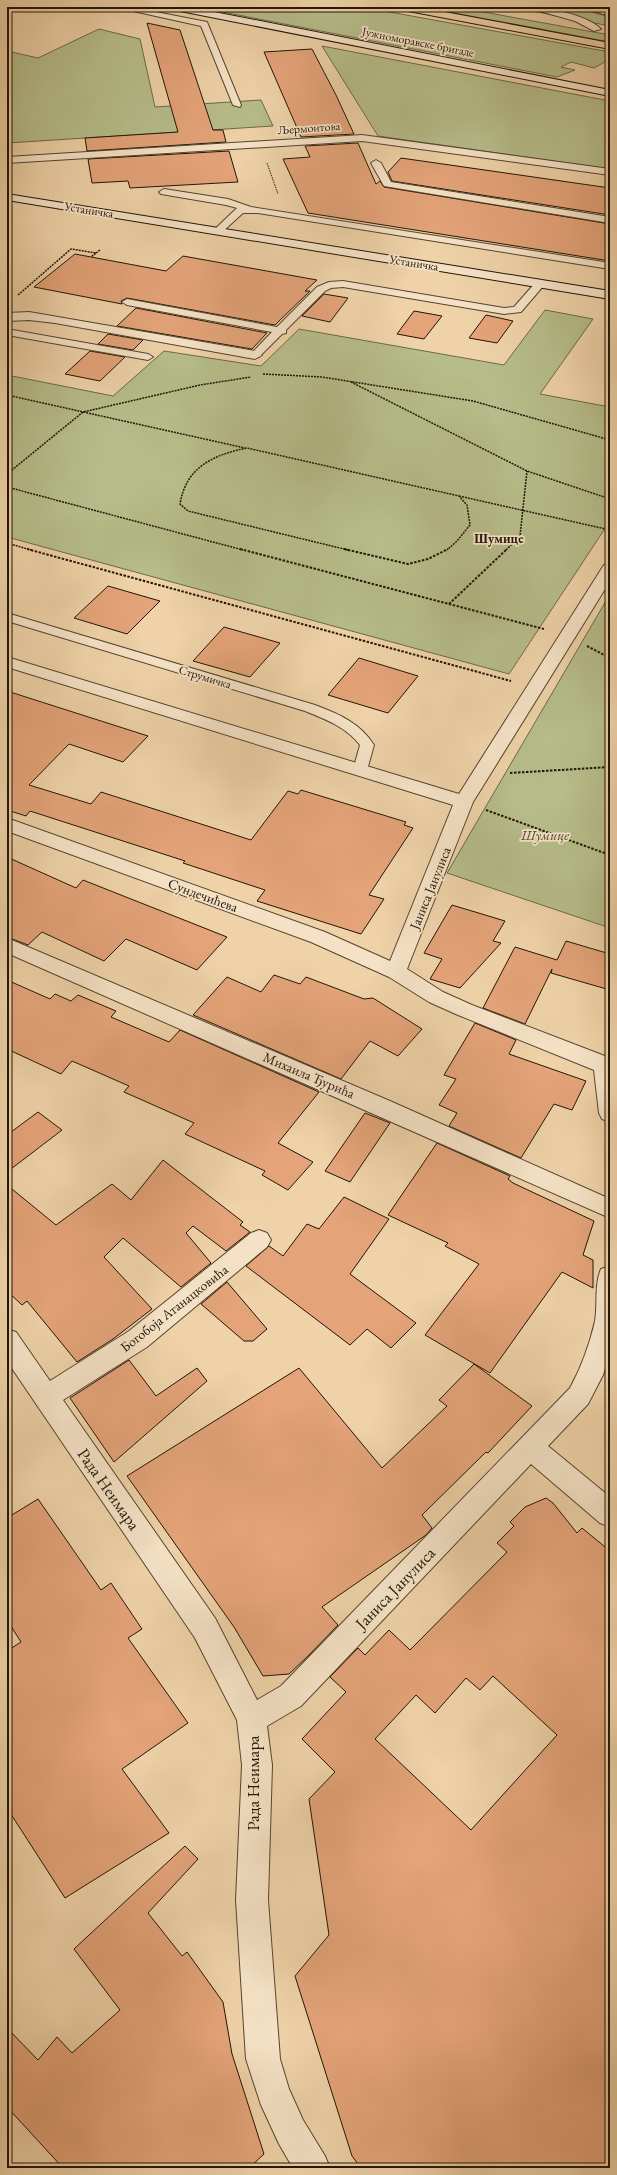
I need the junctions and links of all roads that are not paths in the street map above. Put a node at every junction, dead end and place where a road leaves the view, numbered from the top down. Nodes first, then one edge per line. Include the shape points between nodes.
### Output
1 (119, 7) edge
2 (175, 7) edge
3 (403, 7) edge
4 (529, 7) edge
5 (586, 7) edge
6 (610, 13) edge
7 (521, 15) dead end
8 (221, 16) junction
9 (204, 24) junction
10 (597, 29) junction
11 (610, 32) edge
12 (610, 46) edge
13 (610, 93) edge
14 (237, 105) dead end
15 (7, 160) edge
16 (376, 163) dead end
17 (610, 172) edge
18 (164, 192) dead end
19 (7, 197) edge
20 (248, 209) junction
21 (610, 220) edge
22 (218, 231) junction
23 (610, 266) edge
24 (540, 284) junction
25 (610, 295) edge
26 (127, 302) dead end
27 (7, 317) edge
28 (282, 331) junction
29 (7, 332) edge
30 (255, 355) joint
31 (148, 357) dead end
32 (610, 568) edge
33 (7, 617) edge
34 (7, 662) edge
35 (360, 770) junction
36 (464, 802) junction
37 (7, 824) edge
38 (7, 945) edge
39 (396, 972) junction
40 (608, 1066) edge
41 (610, 1113) edge
42 (610, 1209) edge
43 (259, 1240) dead end
44 (610, 1276) edge
45 (7, 1340) edge
46 (46, 1397) junction
47 (531, 1448) junction
48 (610, 1514) edge
49 (251, 1718) junction
50 (313, 2168) edge

1 - 9 lane
2 - 8 street, Јужноморавске бригаде
3 - 12 highway
4 - 10 lane via 578,19
5 - 6 street
7 - 10 highway
8 - 9 lane
8 - 13 street, Јужноморавске бригаде
9 - 14 lane
10 - 11 highway
15 - 17 street, Љермонтова via 362,138
16 - 21 lane via 382,178 387,184 395,186
18 - 20 lane, Устаничка via 228,202
19 - 22 street, Устаничка
20 - 22 lane via 241,210
20 - 23 lane, Устаничка
22 - 24 street, Устаничка
24 - 25 street, Устаничка
24 - 28 lane via 517,310 504,311 343,284 329,285 321,289
26 - 28 lane
27 - 30 street via 55,319
28 - 30 lane
29 - 31 lane
32 - 36 street, Јаниса Јанулиса
33 - 35 lane, Струмичка via 310,708 340,720 360,733 368,745
34 - 35 street
35 - 36 street
36 - 39 street, Јаниса Јанулиса
37 - 39 street, Сундечићева via 270,918
38 - 42 street, Михаила Ђурића
39 - 40 street via 436,997 465,1010
40 - 41 street
43 - 46 street, Богобоја Атанацковића via 138,1339
44 - 47 street, Јаниса Јанулиса via 607,1321 590,1375 579,1396
45 - 46 street, Рада Неимара
46 - 49 street, Рада Неимара via 205,1628
47 - 48 street
47 - 49 street, Јаниса Јанулиса via 291,1696
49 - 50 street, Рада Неимара via 257,1764 252,1900 263,2059 273,2093 291,2132

